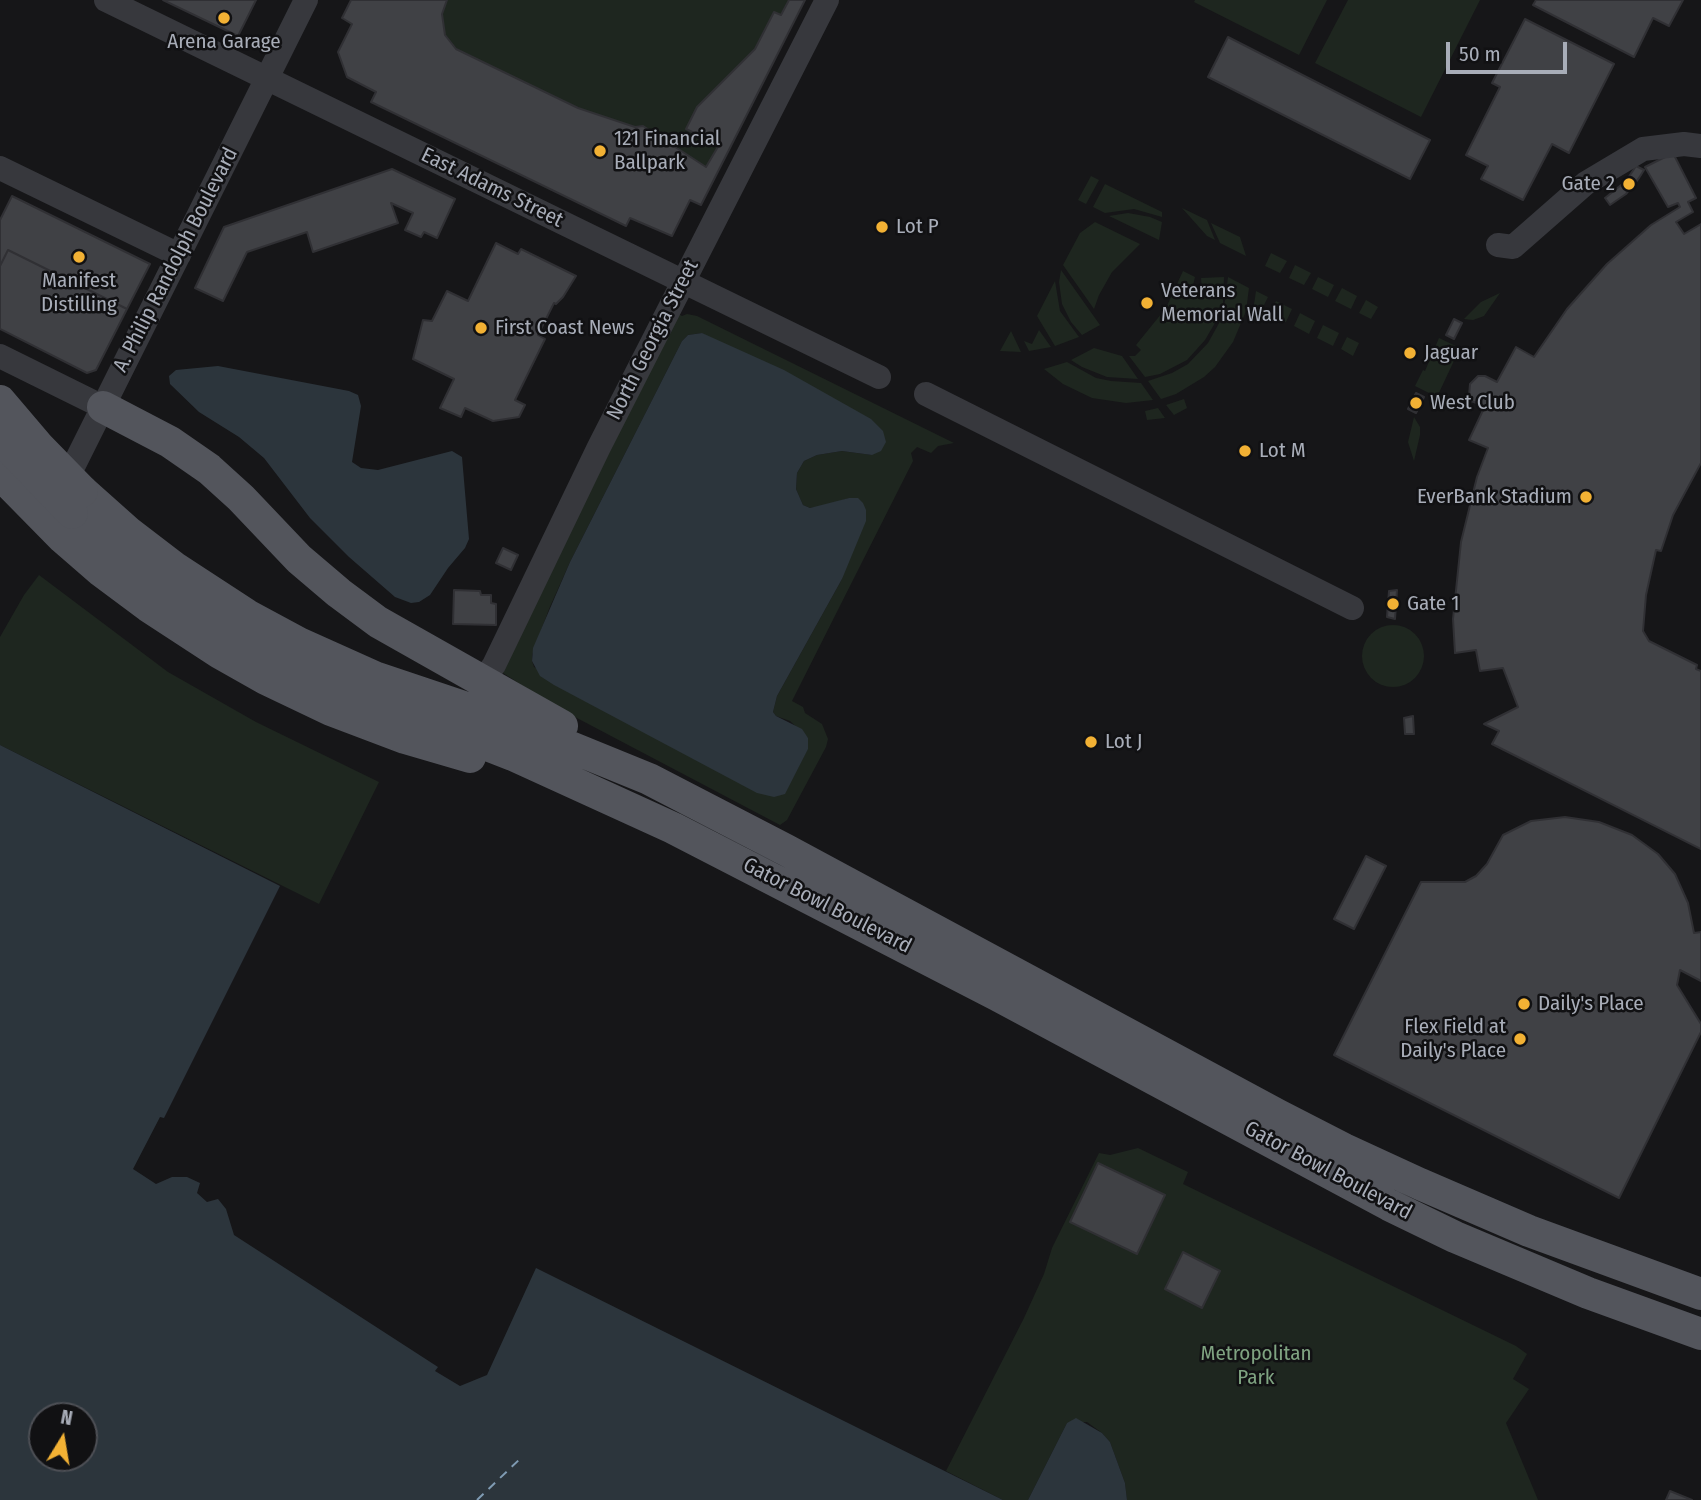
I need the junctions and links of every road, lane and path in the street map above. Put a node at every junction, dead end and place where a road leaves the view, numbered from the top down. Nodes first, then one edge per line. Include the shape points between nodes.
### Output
1 (106, 0) edge
2 (306, 0) edge
3 (827, 0) edge
4 (267, 79) junction
5 (1701, 146) edge
6 (0, 168) edge
7 (1498, 245) dead end
8 (179, 255) junction
9 (683, 281) junction
10 (0, 356) edge
11 (879, 377) dead end
12 (926, 394) dead end
13 (0, 401) edge
14 (103, 407) junction
15 (0, 438) edge
16 (0, 474) edge
17 (66, 508) junction
18 (1352, 608) dead end
19 (377, 678) junction
20 (483, 680) junction
21 (676, 791) junction
22 (1625, 1268) junction
23 (1701, 1282) edge
24 (1701, 1294) edge
25 (1694, 1332) edge

1 - 4 street, East Adams Street
2 - 4 street, A. Philip Randolph Boulevard
3 - 9 street, North Georgia Street
4 - 8 street, A. Philip Randolph Boulevard
4 - 9 street, East Adams Street
5 - 7 street via 1643,149 1586,183 1513,247
6 - 8 street
8 - 14 street, A. Philip Randolph Boulevard
9 - 11 street, East Adams Street
9 - 20 street, North Georgia Street
10 - 14 street
12 - 18 street
13 - 17 main road, Gator Bowl Boulevard, bridge via 40,448
14 - 17 street, A. Philip Randolph Boulevard
14 - 20 main road via 170,442 209,469 299,559 365,613
15 - 17 main road, Gator Bowl Boulevard, bridge
16 - 17 main road
17 - 19 main road, Gator Bowl Boulevard via 151,550 223,601 307,647
17 - 25 main road, Gator Bowl Boulevard via 165,589 264,651 352,692 619,801 985,988 1400,1210 1535,1272
19 - 20 main road via 432,683
19 - 21 main road, Gator Bowl Boulevard via 551,737
20 - 21 main road
21 - 22 main road, Gator Bowl Boulevard via 1321,1138 1474,1208
22 - 23 main road
22 - 24 main road

